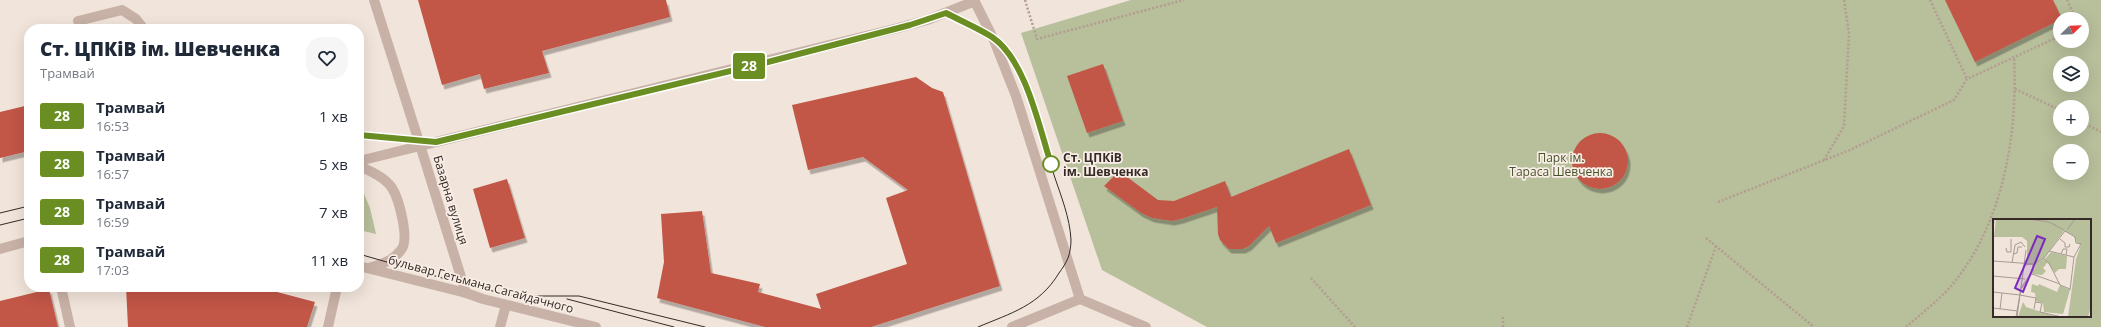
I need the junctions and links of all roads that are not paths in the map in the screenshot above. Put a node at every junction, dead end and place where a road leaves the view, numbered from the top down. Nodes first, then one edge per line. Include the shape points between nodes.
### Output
1 (374, 0) edge
2 (975, 0) edge
3 (78, 21) dead end
4 (140, 24) edge
5 (420, 145) junction
6 (364, 160) edge
7 (364, 168) edge
8 (24, 242) edge
9 (0, 248) edge
10 (364, 267) edge
11 (370, 268) junction
12 (62, 292) edge
13 (336, 292) edge
14 (466, 293) junction
15 (1080, 299) junction
16 (506, 305) junction
17 (501, 325) edge
18 (70, 327) edge
19 (328, 327) edge
20 (596, 327) edge
21 (1012, 327) edge
22 (1146, 327) edge

1 - 5 street, Базарна вулиця
2 - 5 street via 910,25 764,63
2 - 15 street via 1016,96
3 - 4 street via 122,10
5 - 6 street
5 - 14 street, Базарна вулиця
7 - 11 street via 376,173 392,188 405,233 402,249 390,261
8 - 9 street
10 - 11 street, бульвар Гетьмана Сагайдачного
11 - 14 street, бульвар Гетьмана Сагайдачного
12 - 18 street
13 - 19 street
14 - 16 street, бульвар Гетьмана Сагайдачного
15 - 21 street
15 - 22 street
16 - 17 street
16 - 20 street, бульвар Гетьмана Сагайдачного

